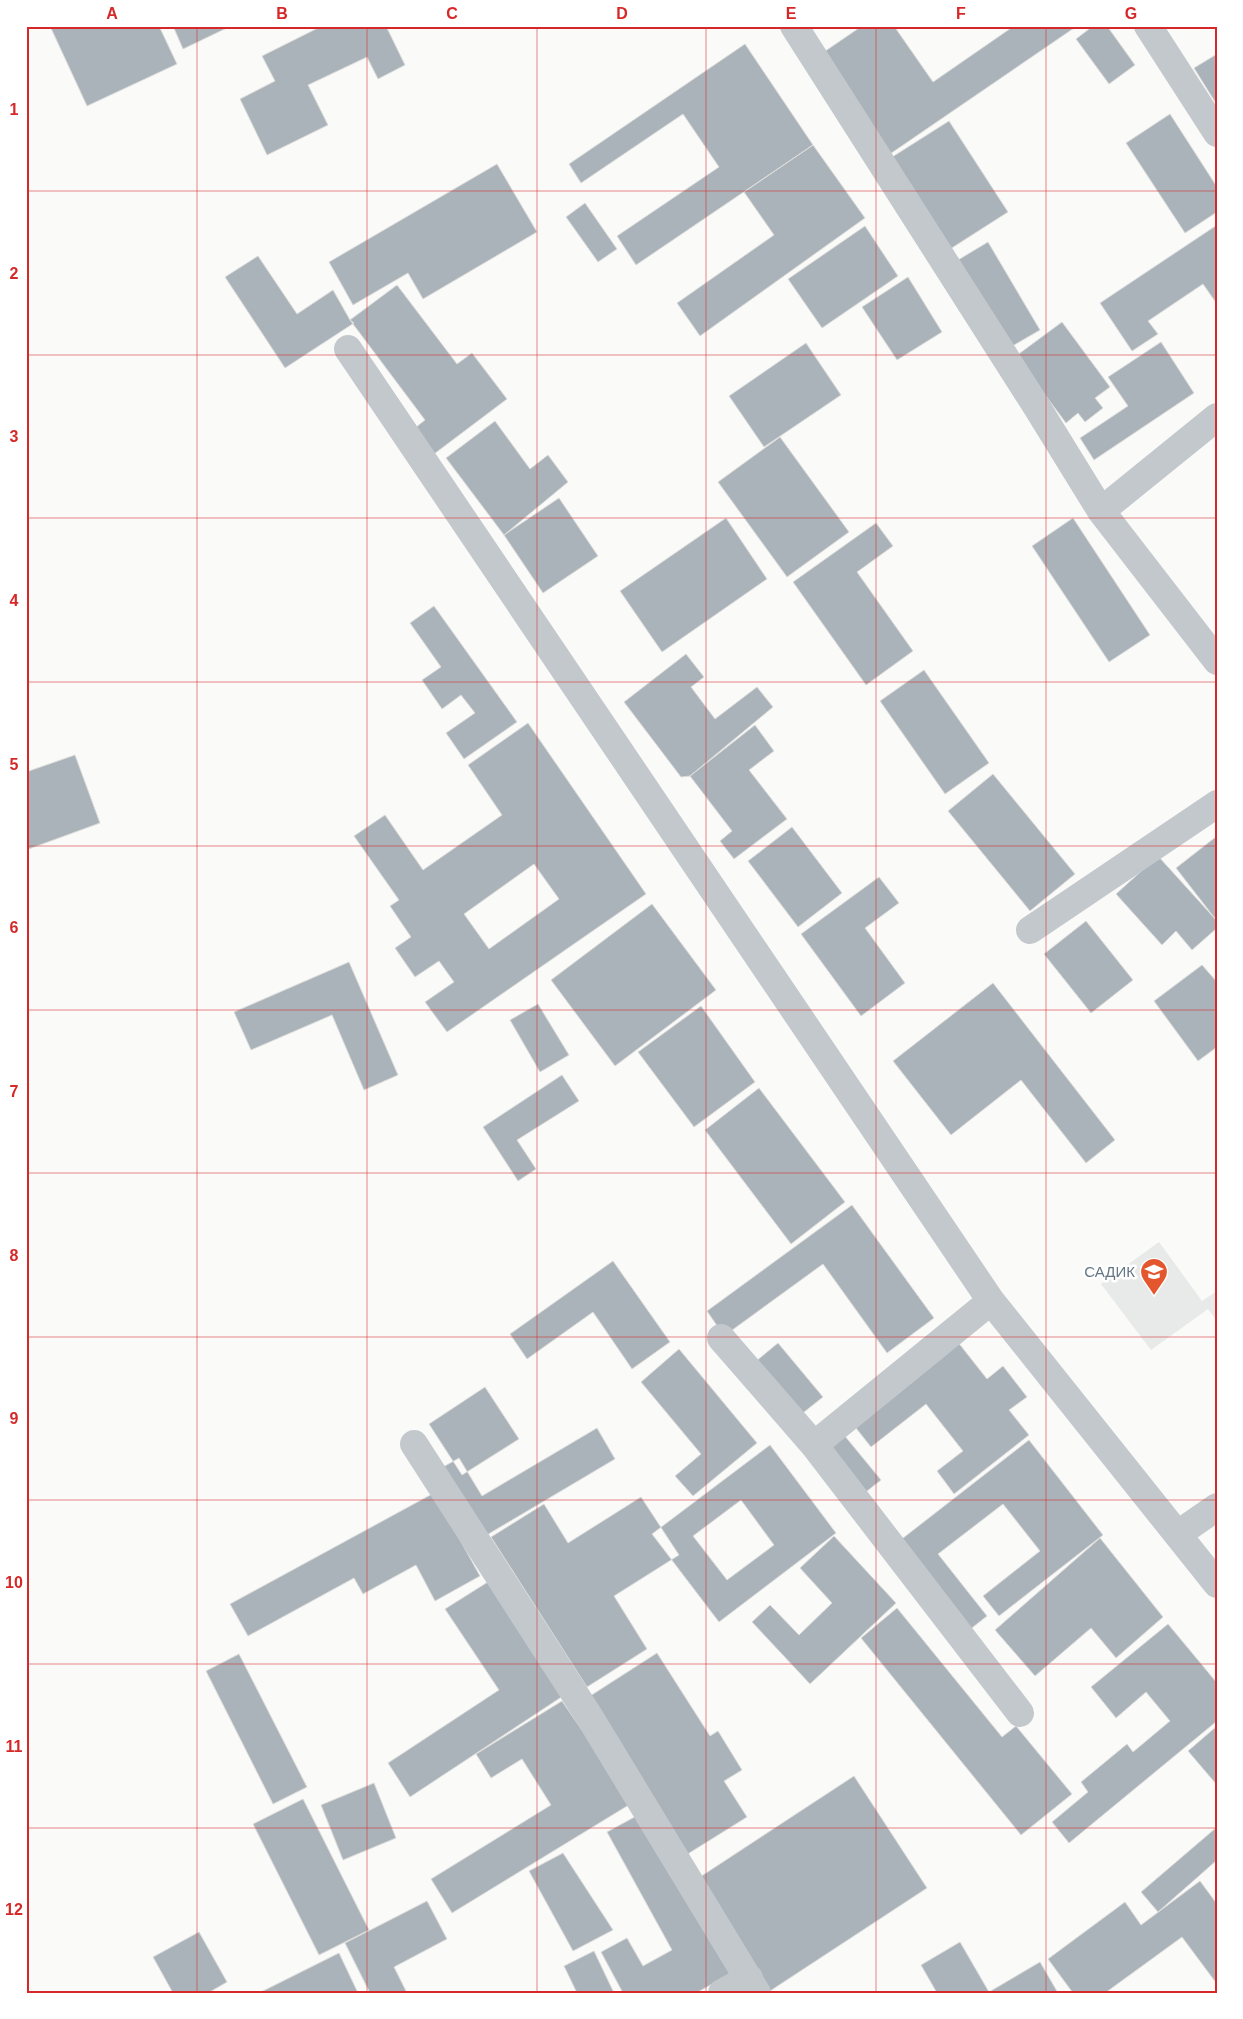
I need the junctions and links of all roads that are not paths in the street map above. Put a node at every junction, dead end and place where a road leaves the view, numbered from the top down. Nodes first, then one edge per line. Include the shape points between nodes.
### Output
1 (794, 26) edge
2 (1148, 26) edge
3 (1217, 133) edge
4 (348, 350) dead end
5 (1217, 417) edge
6 (1101, 511) junction
7 (1217, 661) edge
8 (1217, 804) edge
9 (1030, 930) dead end
10 (991, 1301) junction
11 (721, 1338) dead end
12 (414, 1444) dead end
13 (814, 1445) junction
14 (1217, 1507) edge
15 (1178, 1534) junction
16 (1217, 1584) edge
17 (1020, 1713) dead end
18 (753, 1986) edge
19 (722, 1993) edge

1 - 6 street
2 - 3 street
4 - 10 street
5 - 6 street
6 - 7 street
8 - 9 street
10 - 13 street
10 - 15 street
11 - 13 street
12 - 18 street via 590,1716
13 - 17 street
14 - 15 street
15 - 16 street
18 - 19 street

